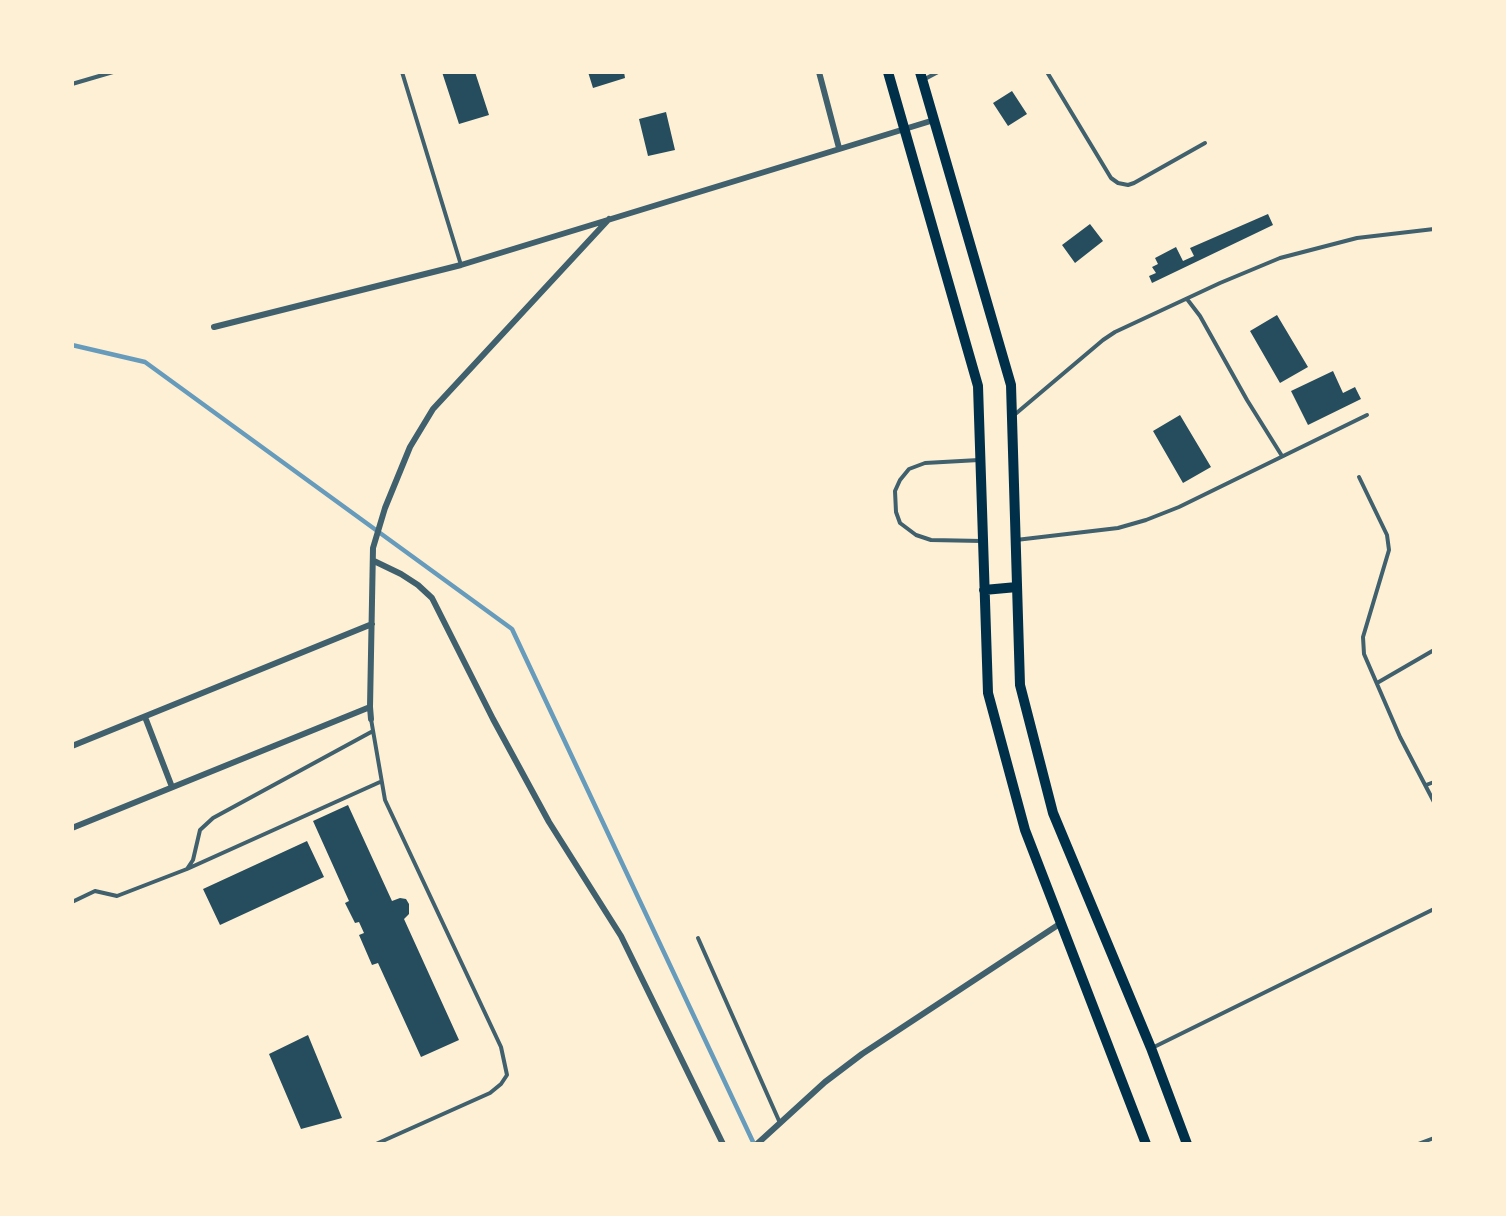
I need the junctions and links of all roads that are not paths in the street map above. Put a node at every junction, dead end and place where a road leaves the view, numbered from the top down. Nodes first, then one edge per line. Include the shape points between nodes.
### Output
1 (113, 72) edge
2 (402, 72) edge
3 (819, 72) edge
4 (888, 72) edge
5 (938, 72) edge
6 (1047, 72) edge
7 (921, 76) edge
8 (72, 84) edge
9 (934, 120) junction
10 (904, 128) junction
11 (1205, 143) dead end
12 (839, 148) junction
13 (610, 218) junction
14 (1434, 229) edge
15 (461, 265) junction
16 (1187, 299) junction
17 (214, 327) dead end
18 (1367, 415) dead end
19 (1012, 418) junction
20 (1282, 456) junction
21 (981, 459) junction
22 (1359, 477) dead end
23 (1016, 540) junction
24 (983, 541) junction
25 (374, 561) junction
26 (1017, 587) junction
27 (984, 590) junction
28 (372, 624) junction
29 (1434, 650) edge
30 (1377, 682) junction
31 (370, 707) junction
32 (145, 717) junction
33 (371, 719) joint
34 (373, 731) junction
35 (72, 746) edge
36 (380, 782) junction
37 (1434, 782) edge
38 (1426, 785) junction
39 (172, 787) junction
40 (1434, 802) edge
41 (72, 828) edge
42 (187, 869) junction
43 (72, 902) edge
44 (1434, 909) edge
45 (1061, 923) junction
46 (698, 938) dead end
47 (1151, 1048) junction
48 (780, 1123) junction
49 (1434, 1138) edge
50 (376, 1144) edge
51 (723, 1144) edge
52 (757, 1144) edge
53 (1146, 1144) edge
54 (1188, 1144) edge
55 (1418, 1144) edge

1 - 8 lane
2 - 15 lane
3 - 12 street
4 - 10 main road
5 - 7 lane
6 - 11 lane via 1111,178 1118,183 1128,186
7 - 9 main road
9 - 10 street
9 - 19 main road via 1011,385
10 - 12 street
10 - 21 main road via 978,386
12 - 13 street
13 - 15 street
13 - 25 street via 434,409 410,447 385,508
14 - 16 lane via 1357,238 1280,258
15 - 17 street
16 - 19 lane via 1103,340
16 - 20 lane
18 - 20 lane
19 - 23 main road
20 - 23 lane via 1146,520 1118,528
21 - 24 main road
21 - 24 lane via 925,463 909,469 895,491 900,524 916,535 931,540
22 - 30 lane via 1387,536 1389,550 1363,637 1364,654
23 - 26 main road
24 - 27 main road
25 - 28 street
25 - 51 street via 401,574 432,598 549,822 621,936
26 - 27 main road
26 - 47 main road via 1020,685 1053,813
27 - 45 main road via 988,693 1025,830
28 - 31 street
28 - 32 street
29 - 30 lane
30 - 38 lane
31 - 33 street
31 - 39 street
32 - 35 street
32 - 39 street
33 - 34 lane
34 - 36 lane
34 - 42 lane via 213,818 200,830 194,860
36 - 42 lane
36 - 50 lane via 501,1047 507,1075 490,1093
37 - 38 lane
38 - 40 lane
39 - 41 street
42 - 43 lane via 117,896 95,891
44 - 47 lane
45 - 48 street via 862,1054
45 - 53 main road
46 - 48 lane
47 - 54 main road
48 - 52 street
49 - 55 lane

